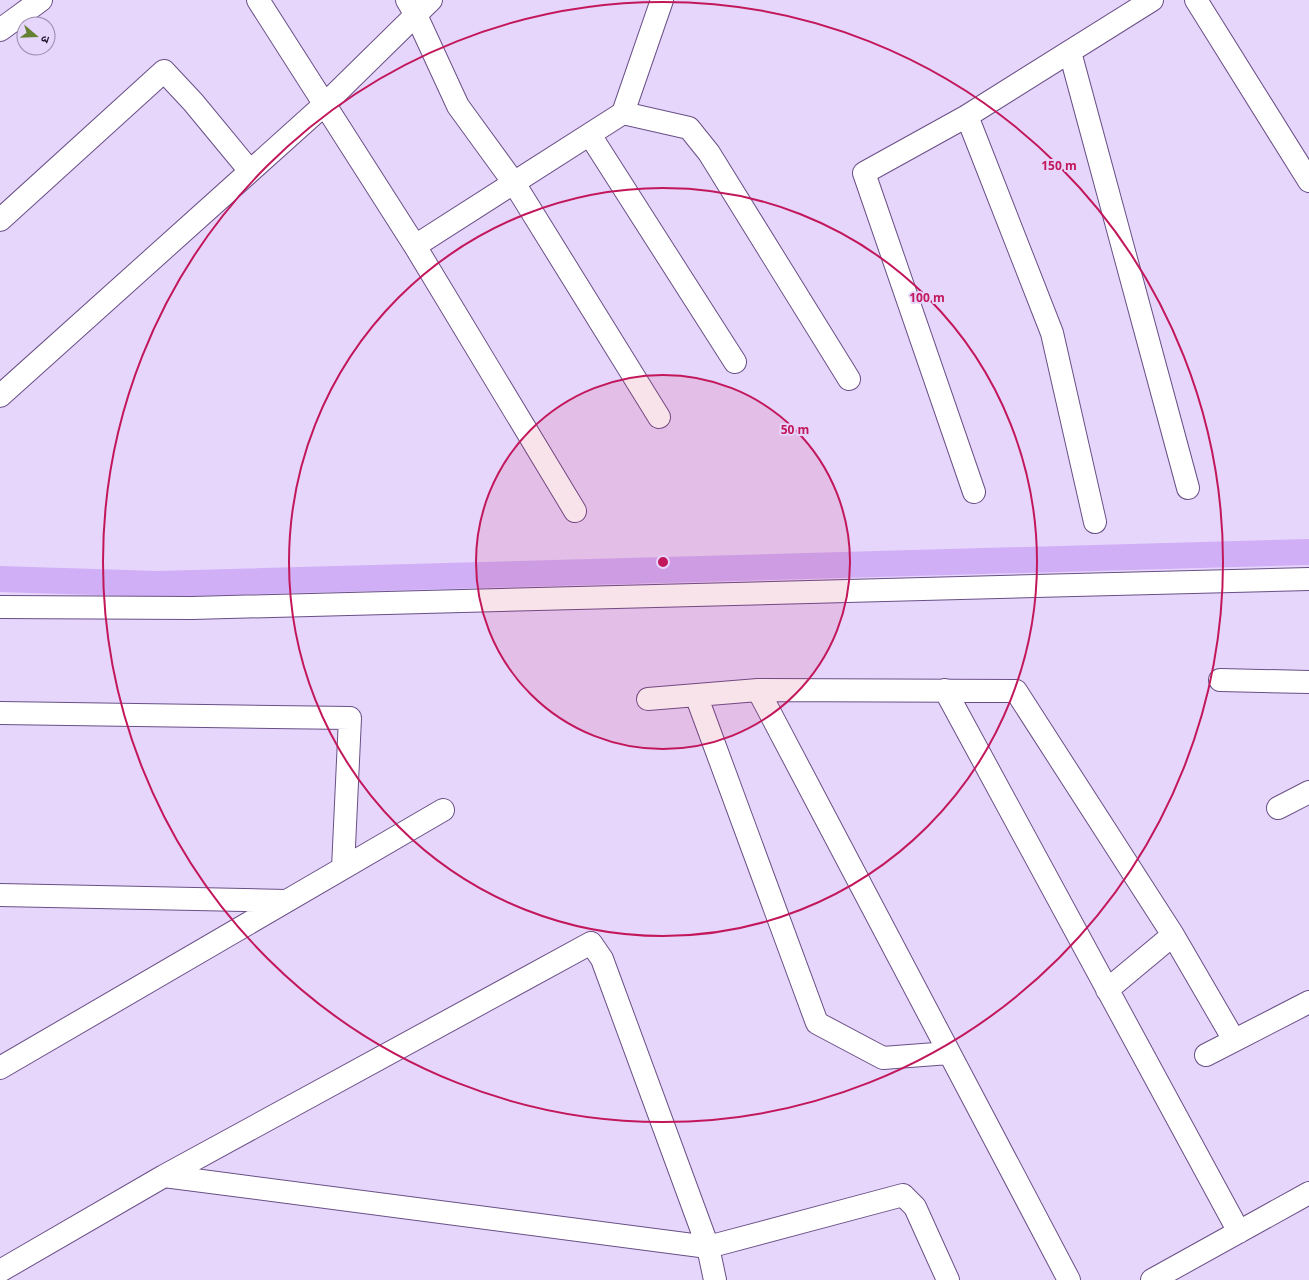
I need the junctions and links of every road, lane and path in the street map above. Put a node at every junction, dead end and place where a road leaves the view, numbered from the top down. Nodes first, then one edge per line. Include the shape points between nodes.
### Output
1 (41, 0) edge
2 (258, 0) edge
3 (662, 0) edge
4 (1152, 0) edge
5 (1196, 0) edge
6 (418, 5) edge
7 (0, 30) edge
8 (1070, 52) junction
9 (324, 104) junction
10 (623, 113) junction
11 (967, 116) junction
12 (590, 135) junction
13 (250, 171) junction
14 (1309, 181) edge
15 (514, 183) junction
16 (0, 220) edge
17 (415, 246) junction
18 (735, 362) dead end
19 (849, 379) dead end
20 (0, 396) edge
21 (659, 417) dead end
22 (1188, 488) dead end
23 (974, 492) dead end
24 (575, 511) dead end
25 (1095, 522) dead end
26 (1309, 579) edge
27 (0, 608) edge
28 (1220, 680) dead end
29 (1309, 682) edge
30 (758, 690) junction
31 (945, 690) junction
32 (696, 696) junction
33 (648, 699) dead end
34 (0, 713) edge
35 (1309, 792) edge
36 (1278, 808) dead end
37 (443, 810) dead end
38 (343, 868) junction
39 (0, 895) edge
40 (286, 901) junction
41 (1173, 934) junction
42 (1107, 990) junction
43 (1309, 1002) edge
44 (1234, 1040) junction
45 (949, 1053) junction
46 (1206, 1055) dead end
47 (0, 1068) edge
48 (164, 1176) junction
49 (1309, 1194) edge
50 (1239, 1232) junction
51 (708, 1247) junction
52 (0, 1271) edge
53 (715, 1280) edge
54 (948, 1280) edge
55 (1069, 1280) edge
56 (1152, 1280) edge

1 - 7 street
2 - 9 street
3 - 10 street
4 - 8 street
5 - 14 street
6 - 9 street
6 - 15 street via 458,106
8 - 11 street
8 - 22 street
9 - 13 street
9 - 17 street
10 - 12 street
10 - 19 street via 689,128 709,153
11 - 23 street via 864,173
11 - 25 street via 1052,333
12 - 15 street
12 - 18 street
13 - 16 street via 164,71
13 - 20 street
15 - 17 street
15 - 21 street
17 - 24 street
26 - 27 street via 192,608
28 - 29 street
30 - 31 street
30 - 32 street
30 - 45 street
31 - 41 street via 1012,690 1018,693
31 - 42 street
32 - 33 street
32 - 45 street via 817,1024 883,1058
34 - 38 street via 350,718
35 - 36 street
37 - 38 street
38 - 40 street
39 - 40 street
40 - 47 street
41 - 42 street
41 - 44 street
42 - 50 street
43 - 44 street
44 - 46 street
45 - 55 street
48 - 51 street
48 - 51 street via 591,943 602,959
48 - 52 street
49 - 50 street
50 - 56 street
51 - 53 street
51 - 54 street via 903,1194 915,1207

